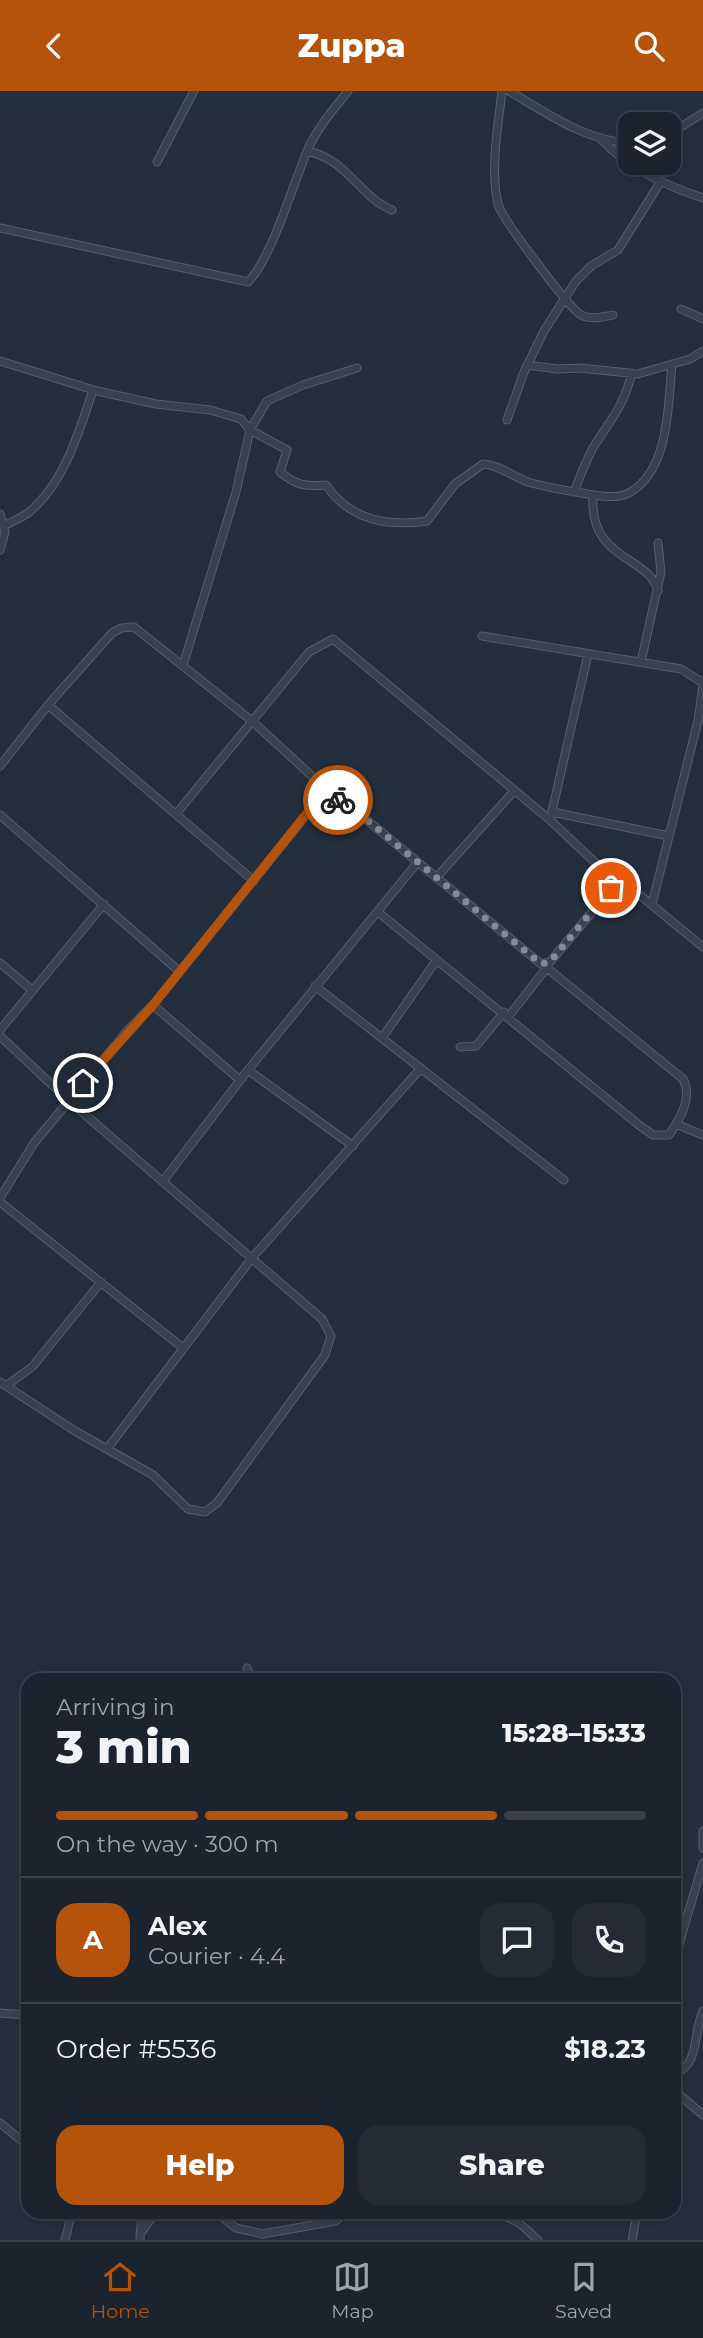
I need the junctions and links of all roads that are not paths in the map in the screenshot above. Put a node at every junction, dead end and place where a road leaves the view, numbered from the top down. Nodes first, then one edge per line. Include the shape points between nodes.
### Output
1 (194, 91) edge
2 (348, 91) edge
3 (502, 91) edge
4 (509, 91) edge
5 (703, 113) edge
6 (681, 127) edge
7 (601, 139) junction
8 (618, 141) edge
9 (307, 151) junction
10 (157, 162) dead end
11 (661, 181) junction
12 (703, 198) edge
13 (392, 210) dead end
14 (0, 228) edge
15 (565, 298) junction
16 (681, 309) dead end
17 (613, 315) dead end
18 (703, 319) edge
19 (703, 351) edge
20 (0, 361) edge
21 (672, 364) junction
22 (527, 365) junction
23 (357, 368) dead end
24 (632, 373) junction
25 (93, 390) junction
26 (507, 419) dead end
27 (250, 430) junction
28 (574, 492) junction
29 (593, 495) junction
30 (0, 515) edge
31 (4, 526) junction
32 (658, 543) dead end
33 (0, 550) edge
34 (658, 591) junction
35 (481, 636) dead end
36 (588, 654) junction
37 (641, 662) junction
38 (183, 665) junction
39 (703, 684) edge
40 (48, 705) junction
41 (252, 721) junction
42 (701, 721) edge
43 (0, 765) edge
44 (514, 791) junction
45 (338, 800) junction
46 (176, 814) junction
47 (0, 815) edge
48 (551, 816) junction
49 (669, 836) junction
50 (417, 863) junction
51 (436, 878) junction
52 (254, 881) junction
53 (620, 886) junction
54 (104, 904) junction
55 (652, 904) junction
56 (378, 912) junction
57 (703, 947) edge
58 (436, 961) junction
59 (0, 963) edge
60 (549, 965) junction
61 (179, 971) junction
62 (315, 986) junction
63 (32, 991) junction
64 (153, 1005) junction
65 (506, 1014) junction
66 (0, 1030) edge
67 (0, 1036) edge
68 (382, 1038) junction
69 (460, 1047) dead end
70 (421, 1068) junction
71 (248, 1070) junction
72 (240, 1080) junction
73 (68, 1100) junction
74 (676, 1125) junction
75 (703, 1135) edge
76 (353, 1146) junction
77 (564, 1180) dead end
78 (163, 1181) junction
79 (0, 1200) edge
80 (252, 1258) junction
81 (101, 1282) junction
82 (183, 1348) junction
83 (3, 1384) edge
84 (107, 1449) junction
85 (247, 1668) dead end
86 (249, 1673) edge
87 (703, 1831) edge
88 (703, 1848) edge
89 (703, 1863) edge
90 (681, 1937) edge
91 (703, 2011) edge
92 (0, 2013) edge
93 (21, 2014) edge
94 (681, 2071) edge
95 (681, 2096) edge
96 (703, 2115) edge
97 (0, 2123) edge
98 (21, 2140) edge
99 (70, 2219) edge
100 (141, 2219) edge
101 (152, 2219) edge
102 (224, 2219) edge
103 (338, 2219) edge
104 (510, 2219) edge
105 (636, 2219) edge
106 (140, 2237) edge
107 (65, 2240) edge
108 (538, 2240) edge
109 (631, 2240) edge

1 - 10 street
2 - 9 street
3 - 15 street via 495,148 498,204 506,222
4 - 7 street via 565,125
5 - 6 street
7 - 8 street
7 - 11 street via 616,156
9 - 13 street via 342,166
9 - 14 street via 277,228 248,282
11 - 12 street
11 - 15 street via 618,250 591,266
15 - 17 street via 586,317
15 - 22 street
16 - 18 street
19 - 21 street
20 - 25 street
21 - 24 street
21 - 29 street via 664,435 647,476 628,493
22 - 24 street
22 - 26 street
23 - 27 street via 267,401
24 - 28 street via 616,418 593,448
25 - 27 street via 210,410 241,419
25 - 31 street via 57,479 28,513
27 - 28 street via 287,450 280,472 294,484 326,485 335,499 365,519 426,521 455,484 483,464
27 - 38 street via 236,492
28 - 29 street
29 - 34 street via 592,508 605,543 651,577
30 - 31 street
31 - 33 street
32 - 34 street
34 - 37 street
35 - 36 street
36 - 37 street
36 - 48 street
37 - 39 street via 681,670
38 - 40 street via 134,627 121,628
38 - 41 street
39 - 42 street
40 - 43 street
40 - 46 street
41 - 44 street via 309,652 333,639
41 - 45 street
41 - 46 street
42 - 49 street
44 - 48 street
44 - 51 street
45 - 50 street
45 - 52 street via 328,798 317,804
46 - 52 street
47 - 54 street
48 - 49 street
48 - 53 street
49 - 55 street
50 - 51 street
50 - 56 street
51 - 60 street via 531,958
52 - 61 street
53 - 55 street via 630,887
53 - 60 street via 611,888
54 - 61 street
54 - 63 street
55 - 57 street
56 - 58 street
56 - 62 street
58 - 65 street
58 - 68 street
59 - 63 street
60 - 65 street
60 - 74 street via 682,1079 688,1089
61 - 64 street
62 - 68 street
62 - 71 street
63 - 66 street
64 - 72 street
64 - 73 street
65 - 69 street via 476,1046
65 - 74 street via 653,1135 669,1135
67 - 73 street
68 - 70 street
70 - 76 street
70 - 77 street
71 - 72 street
71 - 76 street
72 - 78 street
73 - 78 street
73 - 79 street via 34,1143
74 - 75 street
76 - 80 street
78 - 80 street
79 - 81 street
80 - 82 street
80 - 84 street via 322,1319 331,1336 325,1355 217,1503 205,1512 188,1509 153,1475
81 - 82 street
81 - 83 street via 33,1366
82 - 84 street
83 - 84 street
85 - 86 street
87 - 88 street
89 - 90 street
91 - 94 street via 695,2028 694,2054
92 - 93 street
95 - 96 street
97 - 98 street
99 - 107 street
100 - 106 street
101 - 106 street
102 - 103 street via 236,2228 263,2234
104 - 108 street
105 - 109 street

